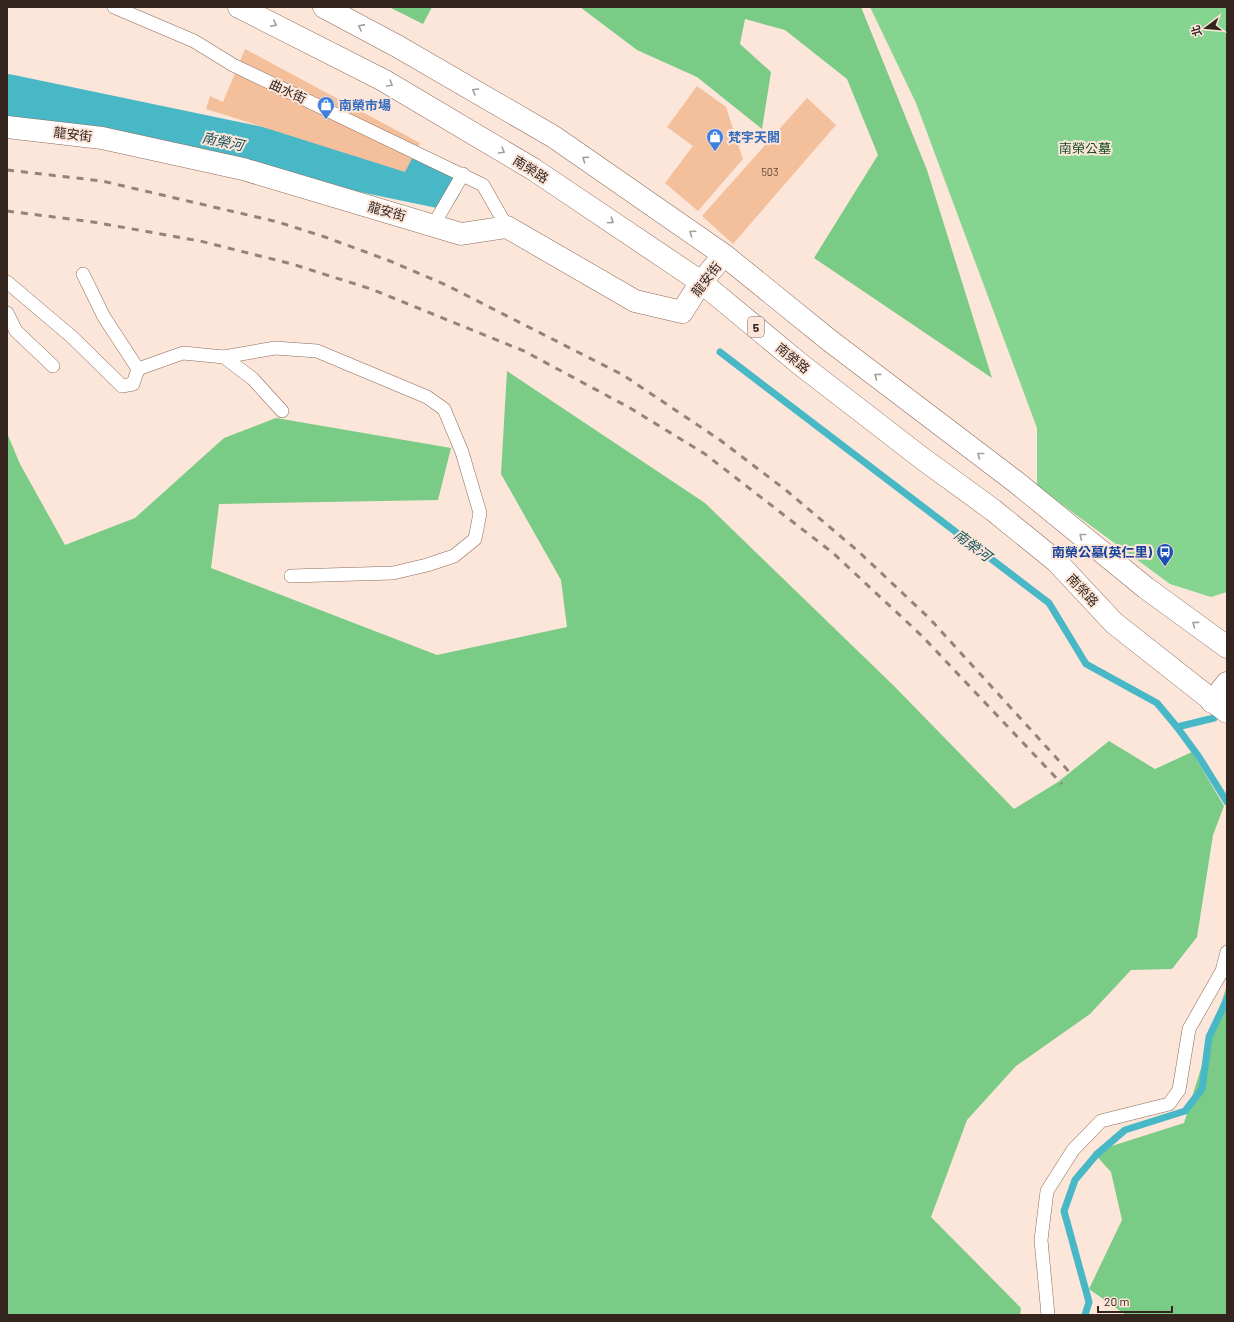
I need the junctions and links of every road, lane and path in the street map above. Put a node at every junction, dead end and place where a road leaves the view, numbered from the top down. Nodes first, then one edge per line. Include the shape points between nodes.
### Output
1 (114, 7) edge
2 (240, 7) edge
3 (324, 7) edge
4 (7, 127) edge
5 (463, 174) junction
6 (434, 224) junction
7 (507, 227) junction
8 (724, 255) junction
9 (83, 274) dead end
10 (7, 282) edge
11 (701, 282) junction
12 (7, 313) edge
13 (224, 357) junction
14 (53, 366) dead end
15 (138, 369) junction
16 (282, 411) dead end
17 (291, 576) dead end
18 (1227, 647) edge
19 (1227, 683) edge
20 (1220, 707) edge
21 (1227, 952) edge
22 (1048, 1315) edge

1 - 5 lane, 曲水街 via 194,41 233,65
2 -> 11 main road, 南榮路 / 5 via 383,80 526,165
8 -> 3 main road via 554,137
4 - 6 main road, 龍安街 via 243,169
5 - 6 lane
5 - 7 lane, 曲水街 via 483,185
6 - 7 main road, 龍安街 via 461,234
7 - 11 main road, 龍安街 via 635,301 682,312
8 - 11 main road, 龍安街
18 -> 8 main road via 1146,588 1016,482 830,340
9 - 15 lane via 104,317
10 - 15 lane via 72,336 122,386 133,384
11 - 20 main road, 南榮路 / 5 via 806,368 1056,561 1114,623
12 - 14 lane via 16,331
13 - 15 lane via 183,353
13 - 16 lane via 253,379
13 - 17 lane via 275,348 317,352 374,374 427,397 444,409 462,452 480,513 475,539 454,556 394,573
19 - 20 main road
21 - 22 lane via 1222,971 1189,1029 1176,1095 1169,1104 1101,1121 1073,1150 1047,1191 1042,1240

